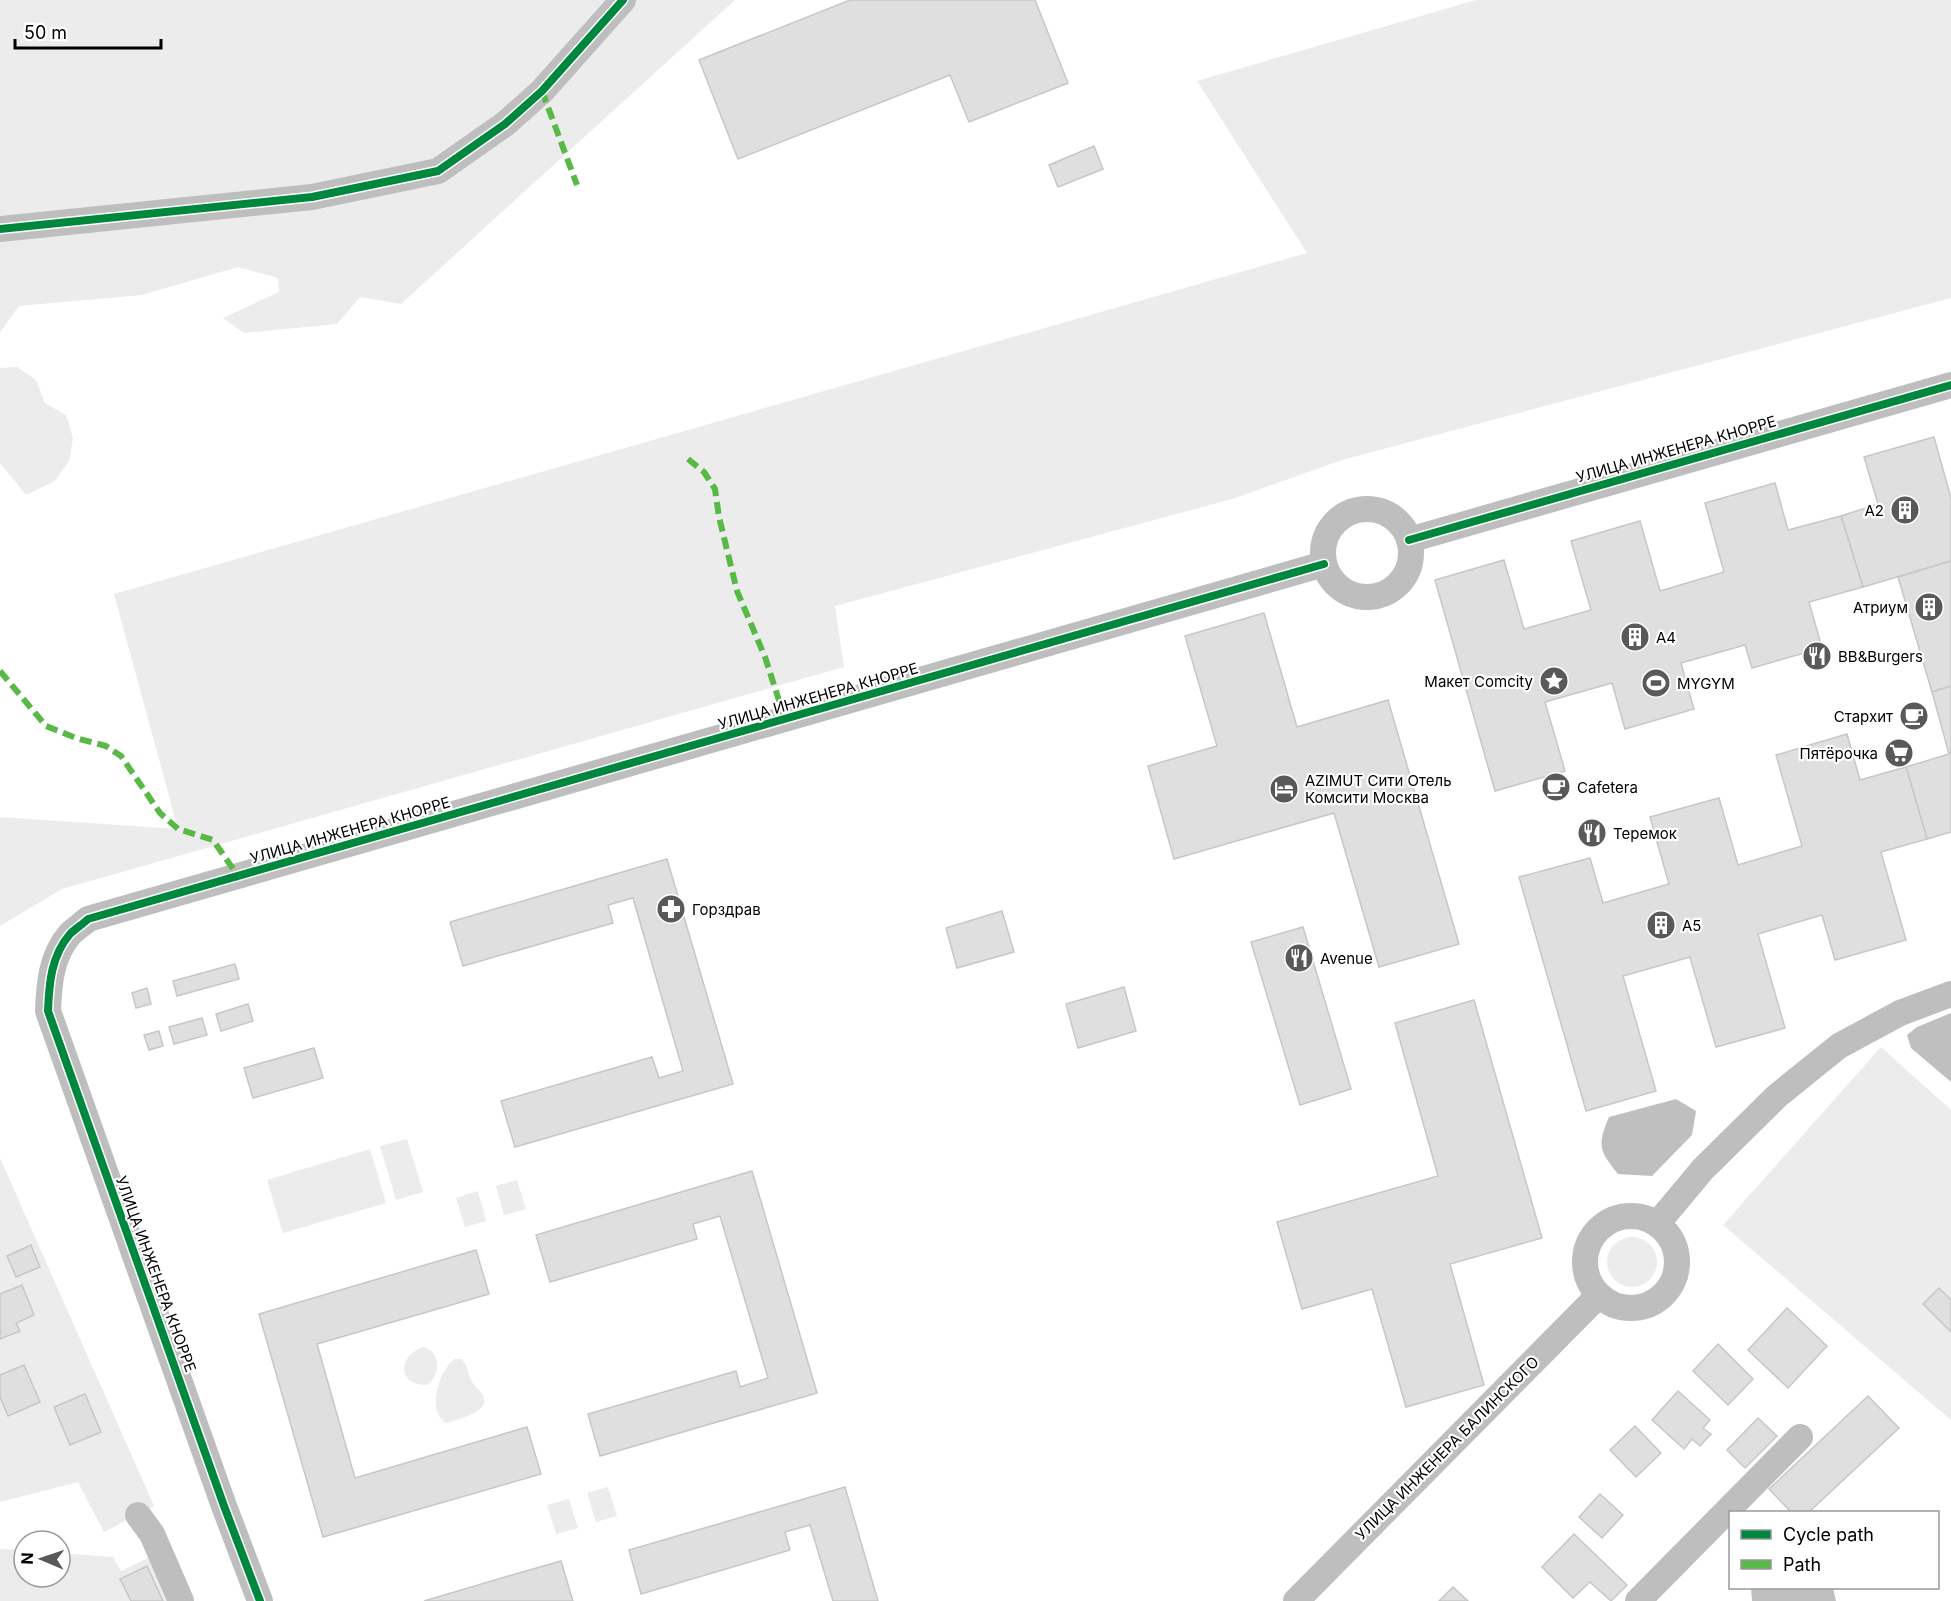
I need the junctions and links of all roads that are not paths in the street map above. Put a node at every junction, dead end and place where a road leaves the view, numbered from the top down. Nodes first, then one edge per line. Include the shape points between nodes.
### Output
1 (623, 0) edge
2 (0, 229) edge
3 (1951, 384) edge
4 (1408, 540) junction
5 (1324, 564) junction
6 (1951, 994) edge
7 (1657, 1224) junction
8 (1599, 1295) junction
9 (1800, 1437) dead end
10 (138, 1515) dead end
11 (181, 1601) edge
12 (260, 1601) edge
13 (1296, 1601) edge
14 (1638, 1601) edge

1 - 2 street via 542,90 505,124 438,171 312,197
3 - 4 street, УЛИЦА ИНЖЕНЕРА КНОРРЕ
4 - 5 street via 1402,527 1380,511 1353,511 1331,528 1325,540
4 - 5 street via 1411,555 1407,570 1388,592 1373,597 1344,591 1332,581
5 - 12 street, УЛИЦА ИНЖЕНЕРА КНОРРЕ via 88,919 70,934 57,955 49,982 48,1011
6 - 7 street via 1900,1013 1839,1046 1776,1096 1703,1169
7 - 8 street via 1627,1216 1598,1229 1585,1258 1587,1274
7 - 8 street via 1668,1235 1677,1257 1673,1281 1664,1294 1635,1308 1620,1306
8 - 13 street, УЛИЦА ИНЖЕНЕРА БАЛИНСКОГО
9 - 14 street
10 - 11 street via 152,1534

